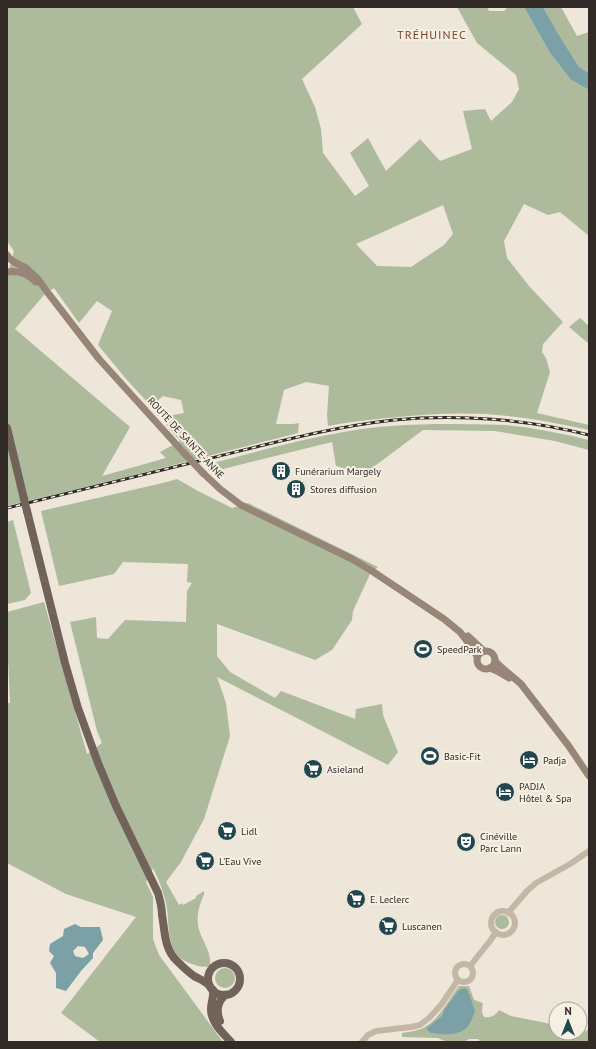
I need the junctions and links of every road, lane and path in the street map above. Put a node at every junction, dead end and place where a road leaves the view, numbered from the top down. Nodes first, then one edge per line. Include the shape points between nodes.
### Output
1 (7, 255) edge
2 (7, 272) edge
3 (48, 294) junction
4 (7, 428) edge
5 (444, 619) junction
6 (484, 651) junction
7 (477, 656) junction
8 (495, 661) junction
9 (490, 668) junction
10 (527, 691) junction
11 (589, 776) edge
12 (589, 851) edge
13 (508, 913) junction
14 (496, 932) junction
15 (470, 966) junction
16 (185, 968) junction
17 (210, 972) junction
18 (458, 980) junction
19 (211, 988) junction
20 (225, 995) junction
21 (231, 1042) edge
22 (238, 1042) edge
23 (362, 1042) edge

1 - 3 main road, ROUTE DE SAINTE-ANNE via 32,272
2 - 3 main road, ROUTE DE SAINTE-ANNE via 14,271 27,275
3 - 5 main road, ROUTE DE SAINTE-ANNE, bridge via 99,359 220,490 241,505 352,559
4 - 16 main road, bridge via 78,708 116,806 158,893 167,946 176,961
5 - 6 main road, ROUTE DE SAINTE-ANNE via 459,627
5 - 7 main road, ROUTE DE SAINTE-ANNE via 460,632
6 - 7 main road
6 - 8 main road via 492,653
7 - 9 main road via 480,667
8 - 9 main road
8 - 10 main road
9 - 10 main road
10 - 11 main road
12 - 13 street via 536,883
13 - 14 street via 498,913 492,918 492,926
13 - 14 street via 514,920 514,927 506,934
14 - 15 street
15 - 18 street via 473,971 471,979 466,982
15 - 18 street via 464,964 457,967 455,972
16 - 17 main road
16 - 19 main road
17 - 19 main road via 208,976
17 - 20 main road via 213,967 223,962 230,963 238,969 241,978 239,987
18 - 23 street via 441,1005 420,1025 376,1031
19 - 20 main road via 218,994
19 - 21 main road via 214,996 211,1009 215,1023
20 - 22 main road via 219,1004 218,1015 223,1026

